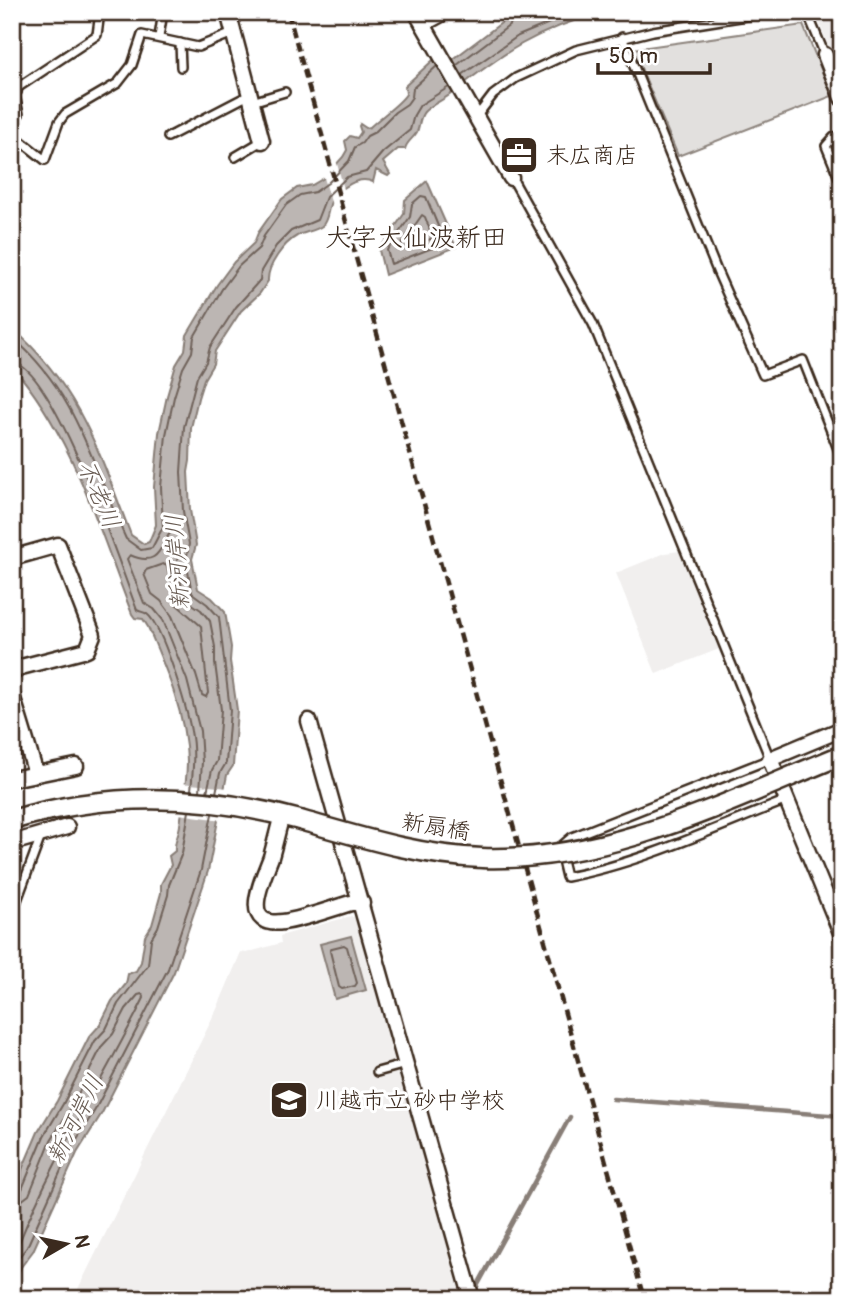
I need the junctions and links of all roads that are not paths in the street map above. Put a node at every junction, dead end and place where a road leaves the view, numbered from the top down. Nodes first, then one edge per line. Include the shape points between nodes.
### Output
1 (100, 12) edge
2 (163, 12) edge
3 (228, 12) edge
4 (445, 12) edge
5 (771, 12) edge
6 (807, 12) edge
7 (419, 18) edge
8 (233, 33) junction
9 (159, 37) junction
10 (622, 37) junction
11 (180, 43) junction
12 (825, 55) joint
13 (181, 66) dead end
14 (13, 90) edge
15 (285, 92) dead end
16 (251, 98) junction
17 (842, 98) edge
18 (474, 112) junction
19 (12, 122) edge
20 (12, 134) edge
21 (842, 135) edge
22 (168, 137) dead end
23 (262, 141) joint
24 (235, 157) dead end
25 (511, 178) joint
26 (842, 185) edge
27 (842, 458) edge
28 (12, 558) edge
29 (12, 673) edge
30 (12, 695) edge
31 (309, 721) dead end
32 (842, 729) edge
33 (842, 755) edge
34 (770, 759) junction
35 (76, 766) dead end
36 (36, 774) junction
37 (12, 779) edge
38 (787, 800) junction
39 (282, 815) junction
40 (12, 820) edge
41 (67, 827) dead end
42 (42, 833) junction
43 (12, 843) edge
44 (362, 903) junction
45 (12, 914) edge
46 (842, 935) edge
47 (406, 1064) junction
48 (377, 1072) dead end
49 (472, 1299) edge

1 - 14 lane via 97,34
2 - 9 lane
3 - 8 street
4 - 7 street
5 - 10 lane
6 - 12 lane
7 - 18 street
8 - 11 lane via 198,47
8 - 16 street
9 - 11 lane
9 - 20 lane via 142,35 132,65 118,83 65,114 44,160
10 - 18 lane via 576,50 516,78
10 - 27 lane via 764,375 803,360
11 - 13 lane
12 - 17 street
14 - 19 lane via 19,114
15 - 16 lane
16 - 22 lane
16 - 23 street
18 - 25 street
21 - 26 lane via 826,146
23 - 24 lane
25 - 34 lane via 593,324
28 - 29 street via 58,545 93,635 87,650
30 - 36 street
31 - 44 street
32 - 34 street
33 - 39 street, 新扇橋, bridge via 644,834 567,853 480,858 432,852
34 - 38 street
34 - 38 lane via 572,837 559,848 566,877 646,854
35 - 36 street
36 - 37 street
38 - 46 street
39 - 40 street, 新扇橋 via 190,799 117,799
39 - 44 street via 255,899 264,918 280,922
41 - 42 street
42 - 43 street
42 - 45 lane
44 - 47 street
47 - 48 lane
47 - 49 street

